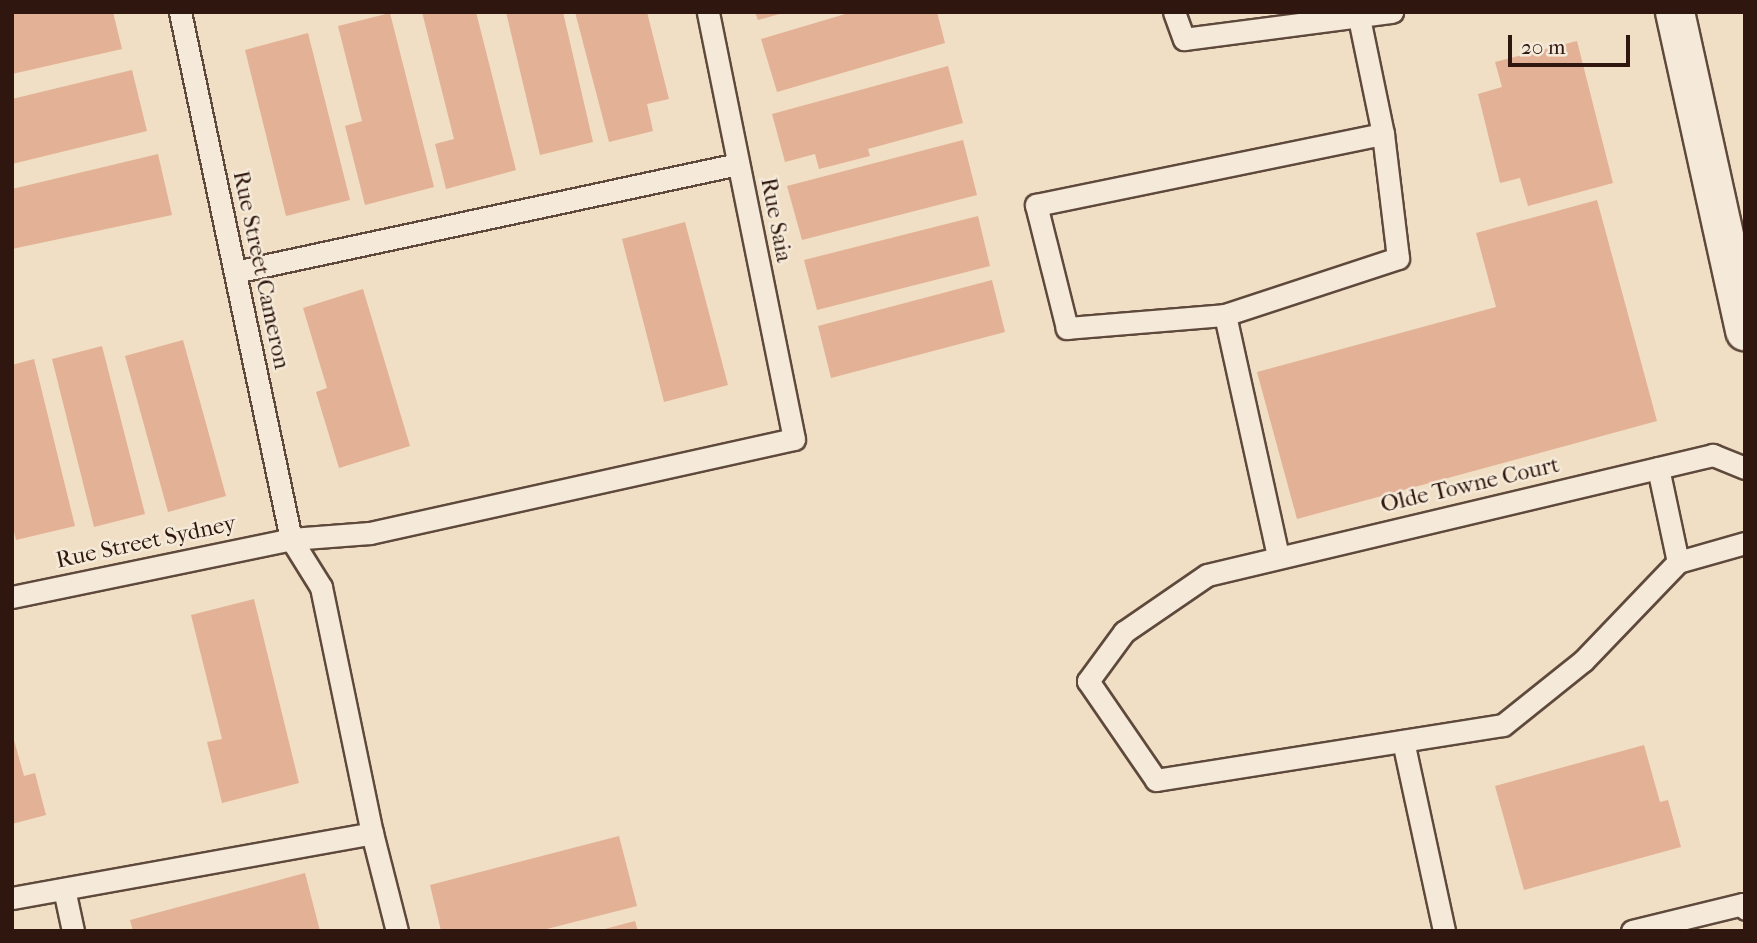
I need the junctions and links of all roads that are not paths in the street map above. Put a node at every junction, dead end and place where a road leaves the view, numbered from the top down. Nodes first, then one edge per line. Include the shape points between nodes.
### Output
1 (180, 12) edge
2 (708, 12) edge
3 (1174, 12) edge
4 (1392, 12) edge
5 (1675, 12) edge
6 (1359, 18) junction
7 (1383, 134) junction
8 (738, 164) junction
9 (235, 272) junction
10 (1225, 315) junction
11 (1745, 331) edge
12 (794, 439) joint
13 (1658, 468) junction
14 (1745, 468) edge
15 (291, 539) junction
16 (1745, 543) edge
17 (1278, 557) junction
18 (1678, 562) junction
19 (12, 597) edge
20 (1403, 741) junction
21 (372, 833) junction
22 (64, 889) junction
23 (12, 898) edge
24 (1745, 909) edge
25 (73, 931) edge
26 (397, 931) edge
27 (1444, 931) edge
28 (1632, 931) edge

1 - 9 lane, Rue Street Cameron
2 - 8 lane, Rue Saia
3 - 6 lane via 1184,39
4 - 6 lane
5 - 11 street
6 - 7 lane
7 - 10 lane via 1398,258
7 - 10 lane via 1036,205 1067,328
8 - 9 lane
8 - 12 lane, Rue Saia
9 - 15 lane, Rue Street Cameron
10 - 17 lane
12 - 15 lane, Rue Street Sydney via 370,533
13 - 14 lane, Olde Towne Court via 1713,455
13 - 17 lane, Olde Towne Court
13 - 18 lane
15 - 19 lane, Rue Street Sydney
15 - 21 lane via 321,587
16 - 18 lane
17 - 20 lane, Olde Towne Court via 1207,575 1124,632 1088,681 1156,780
18 - 20 lane via 1583,661 1503,725
20 - 27 lane
21 - 22 lane
21 - 26 lane
22 - 23 lane
22 - 25 lane
24 - 28 lane via 1743,904

